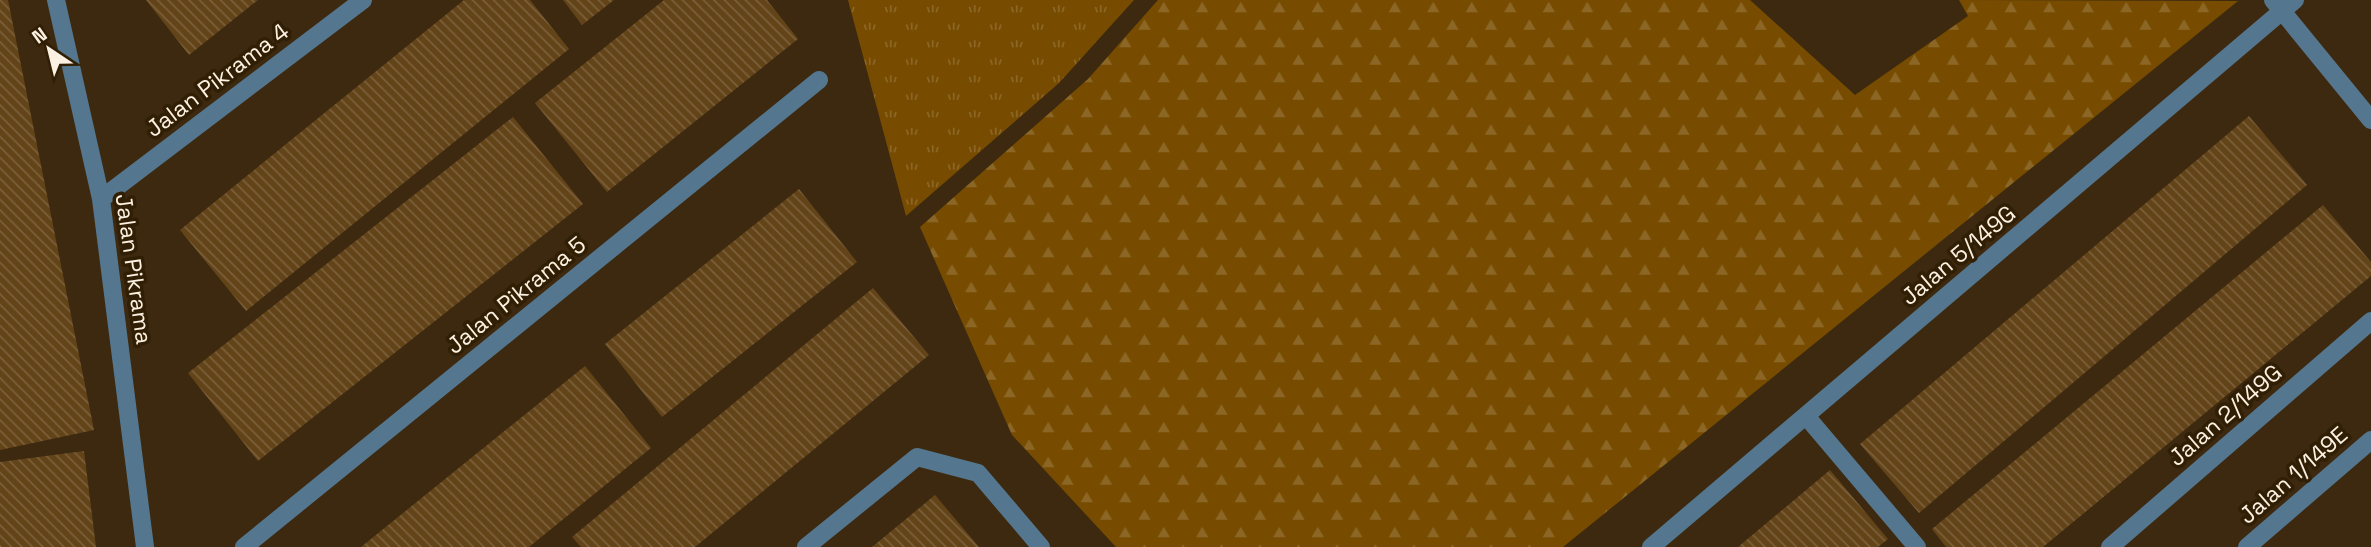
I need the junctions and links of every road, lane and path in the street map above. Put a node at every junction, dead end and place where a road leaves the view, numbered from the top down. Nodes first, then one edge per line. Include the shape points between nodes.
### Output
1 (56, 0) edge
2 (363, 0) edge
3 (2283, 4) edge
4 (819, 80) dead end
5 (2371, 120) edge
6 (101, 200) junction
7 (2371, 321) edge
8 (1806, 416) junction
9 (2371, 440) edge
10 (145, 547) edge
11 (244, 547) edge
12 (806, 547) edge
13 (1041, 547) edge
14 (1651, 547) edge
15 (1917, 547) edge
16 (2110, 547) edge
17 (2247, 547) edge

1 - 6 street, Jalan Pikrama
2 - 6 street, Jalan Pikrama 4
3 - 5 street
3 - 8 street, Jalan 5/149G
4 - 11 street, Jalan Pikrama 5
6 - 10 street, Jalan Pikrama
7 - 16 street, Jalan 2/149G
8 - 14 street, Jalan 5/149G
8 - 15 street
9 - 17 street, Jalan 1/149E
12 - 13 street via 917,457 978,473

